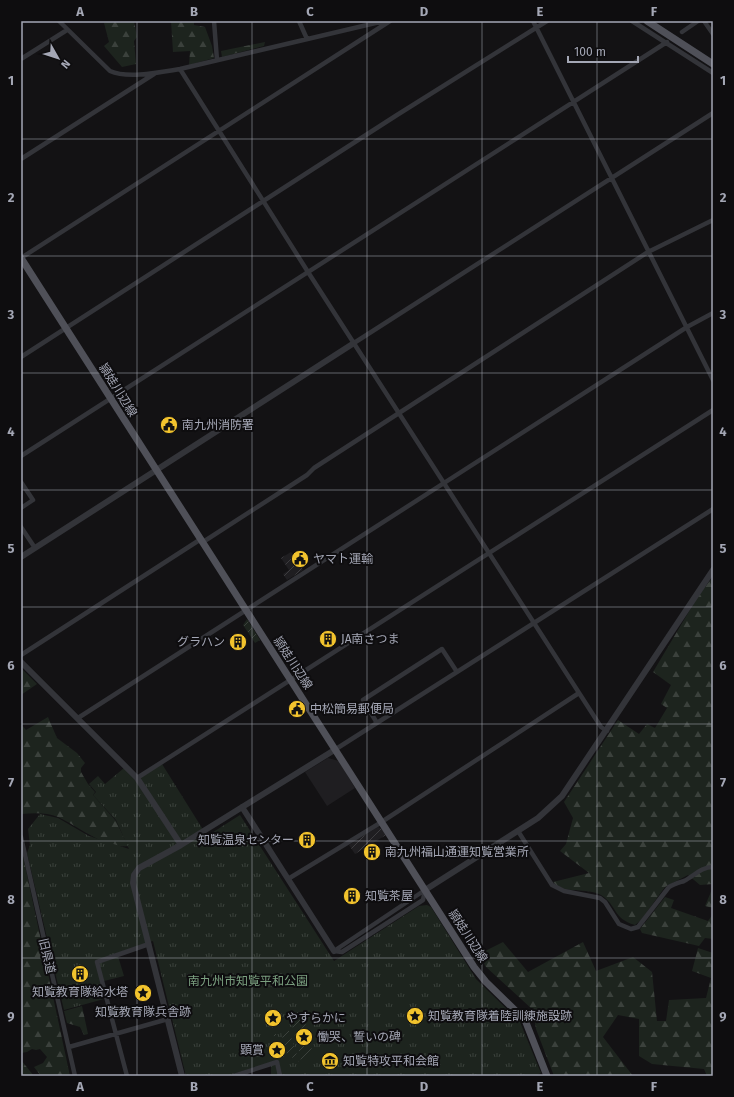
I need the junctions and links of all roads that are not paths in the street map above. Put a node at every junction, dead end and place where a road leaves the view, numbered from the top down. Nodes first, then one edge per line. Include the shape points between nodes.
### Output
1 (59, 21) edge
2 (214, 21) edge
3 (299, 21) edge
4 (384, 21) edge
5 (390, 21) edge
6 (533, 21) edge
7 (547, 21) edge
8 (632, 21) edge
9 (647, 21) edge
10 (698, 21) edge
11 (704, 21) edge
12 (536, 27) junction
13 (68, 30) junction
14 (682, 32) dead end
15 (713, 34) edge
16 (307, 39) junction
17 (667, 42) junction
18 (21, 59) edge
19 (217, 60) junction
20 (713, 64) edge
21 (180, 69) junction
22 (155, 73) junction
23 (713, 73) edge
24 (574, 102) junction
25 (713, 112) edge
26 (219, 132) junction
27 (21, 159) edge
28 (611, 178) junction
29 (264, 201) junction
30 (713, 220) edge
31 (648, 252) junction
32 (21, 258) edge
33 (308, 272) junction
34 (713, 313) edge
35 (687, 327) junction
36 (67, 328) junction
37 (354, 343) junction
38 (21, 357) edge
39 (713, 380) edge
40 (111, 400) junction
41 (713, 410) edge
42 (399, 413) junction
43 (21, 456) edge
44 (157, 470) junction
45 (21, 482) edge
46 (444, 483) junction
47 (21, 508) edge
48 (713, 509) edge
49 (21, 527) edge
50 (202, 541) junction
51 (35, 548) junction
52 (489, 553) junction
53 (21, 557) edge
54 (713, 570) edge
55 (246, 609) junction
56 (534, 623) junction
57 (21, 656) edge
58 (21, 662) edge
59 (457, 672) junction
60 (291, 679) junction
61 (579, 692) junction
62 (78, 718) junction
63 (377, 723) junction
64 (607, 731) junction
65 (336, 749) junction
66 (137, 778) junction
67 (242, 807) junction
68 (382, 821) junction
69 (518, 831) junction
70 (21, 837) edge
71 (181, 845) junction
72 (713, 867) edge
73 (288, 879) junction
74 (425, 890) junction
75 (149, 944) junction
76 (334, 951) joint
77 (168, 1019) junction
78 (115, 1033) junction
79 (69, 1046) junction
80 (75, 1076) edge
81 (127, 1076) edge
82 (182, 1076) edge
83 (234, 1076) edge
84 (280, 1076) edge
85 (547, 1076) edge

1 - 13 street
2 - 19 street
3 - 16 street
4 - 16 street
5 - 26 street
6 - 12 street
7 - 12 street
8 - 17 street
9 - 20 main road
10 - 14 street
11 - 15 street
12 - 24 street
12 - 29 street
13 - 18 street
13 - 22 street via 110,71 120,74
16 - 19 street
17 - 23 street
17 - 24 street
19 - 21 street
21 - 22 street
21 - 26 street
22 - 27 street
24 - 28 street
24 - 33 street
25 - 28 street
26 - 29 street
26 - 32 street
28 - 31 street
28 - 37 street
29 - 33 street
29 - 36 street
30 - 31 street
31 - 35 street
31 - 42 street
32 - 36 main road, 頴娃川辺線
33 - 37 street
33 - 40 street
34 - 35 street
35 - 39 street
35 - 46 street
36 - 38 street
36 - 40 main road, 頴娃川辺線
37 - 42 street
37 - 44 street
40 - 43 street
40 - 44 main road, 頴娃川辺線
41 - 52 street
42 - 46 street
42 - 50 street
44 - 50 main road, 頴娃川辺線
44 - 51 street
45 - 47 street via 33,500
46 - 52 street
46 - 55 street
48 - 56 street
49 - 51 street
50 - 55 main road, 頴娃川辺線
50 - 57 street
51 - 53 street
52 - 56 street
52 - 60 street
54 - 64 street
55 - 60 main road, 頴娃川辺線
55 - 62 street
56 - 59 street
56 - 61 street
58 - 62 street
59 - 63 street
59 - 63 street via 442,649 363,700
60 - 65 main road, 頴娃川辺線
60 - 66 street
61 - 64 street via 601,728
61 - 68 street
62 - 66 street
63 - 65 street
64 - 69 street via 559,800
65 - 67 street
65 - 68 main road, 頴娃川辺線
66 - 71 street
67 - 71 street
67 - 73 street
68 - 73 street
68 - 74 main road, 頴娃川辺線
69 - 72 street via 552,885 564,891 600,898 619,924 631,929 638,927 669,887 701,870
69 - 74 street
70 - 79 street, 旧県道
71 - 75 street via 139,868 134,875 133,884
73 - 76 street
74 - 76 street via 423,900 342,952
74 - 85 main road, 頴娃川辺線 via 480,975 525,1020
75 - 77 street
75 - 78 street via 96,962
77 - 78 street
77 - 82 street
78 - 79 street
78 - 81 street
79 - 80 street, 旧県道
83 - 84 street via 277,1062

